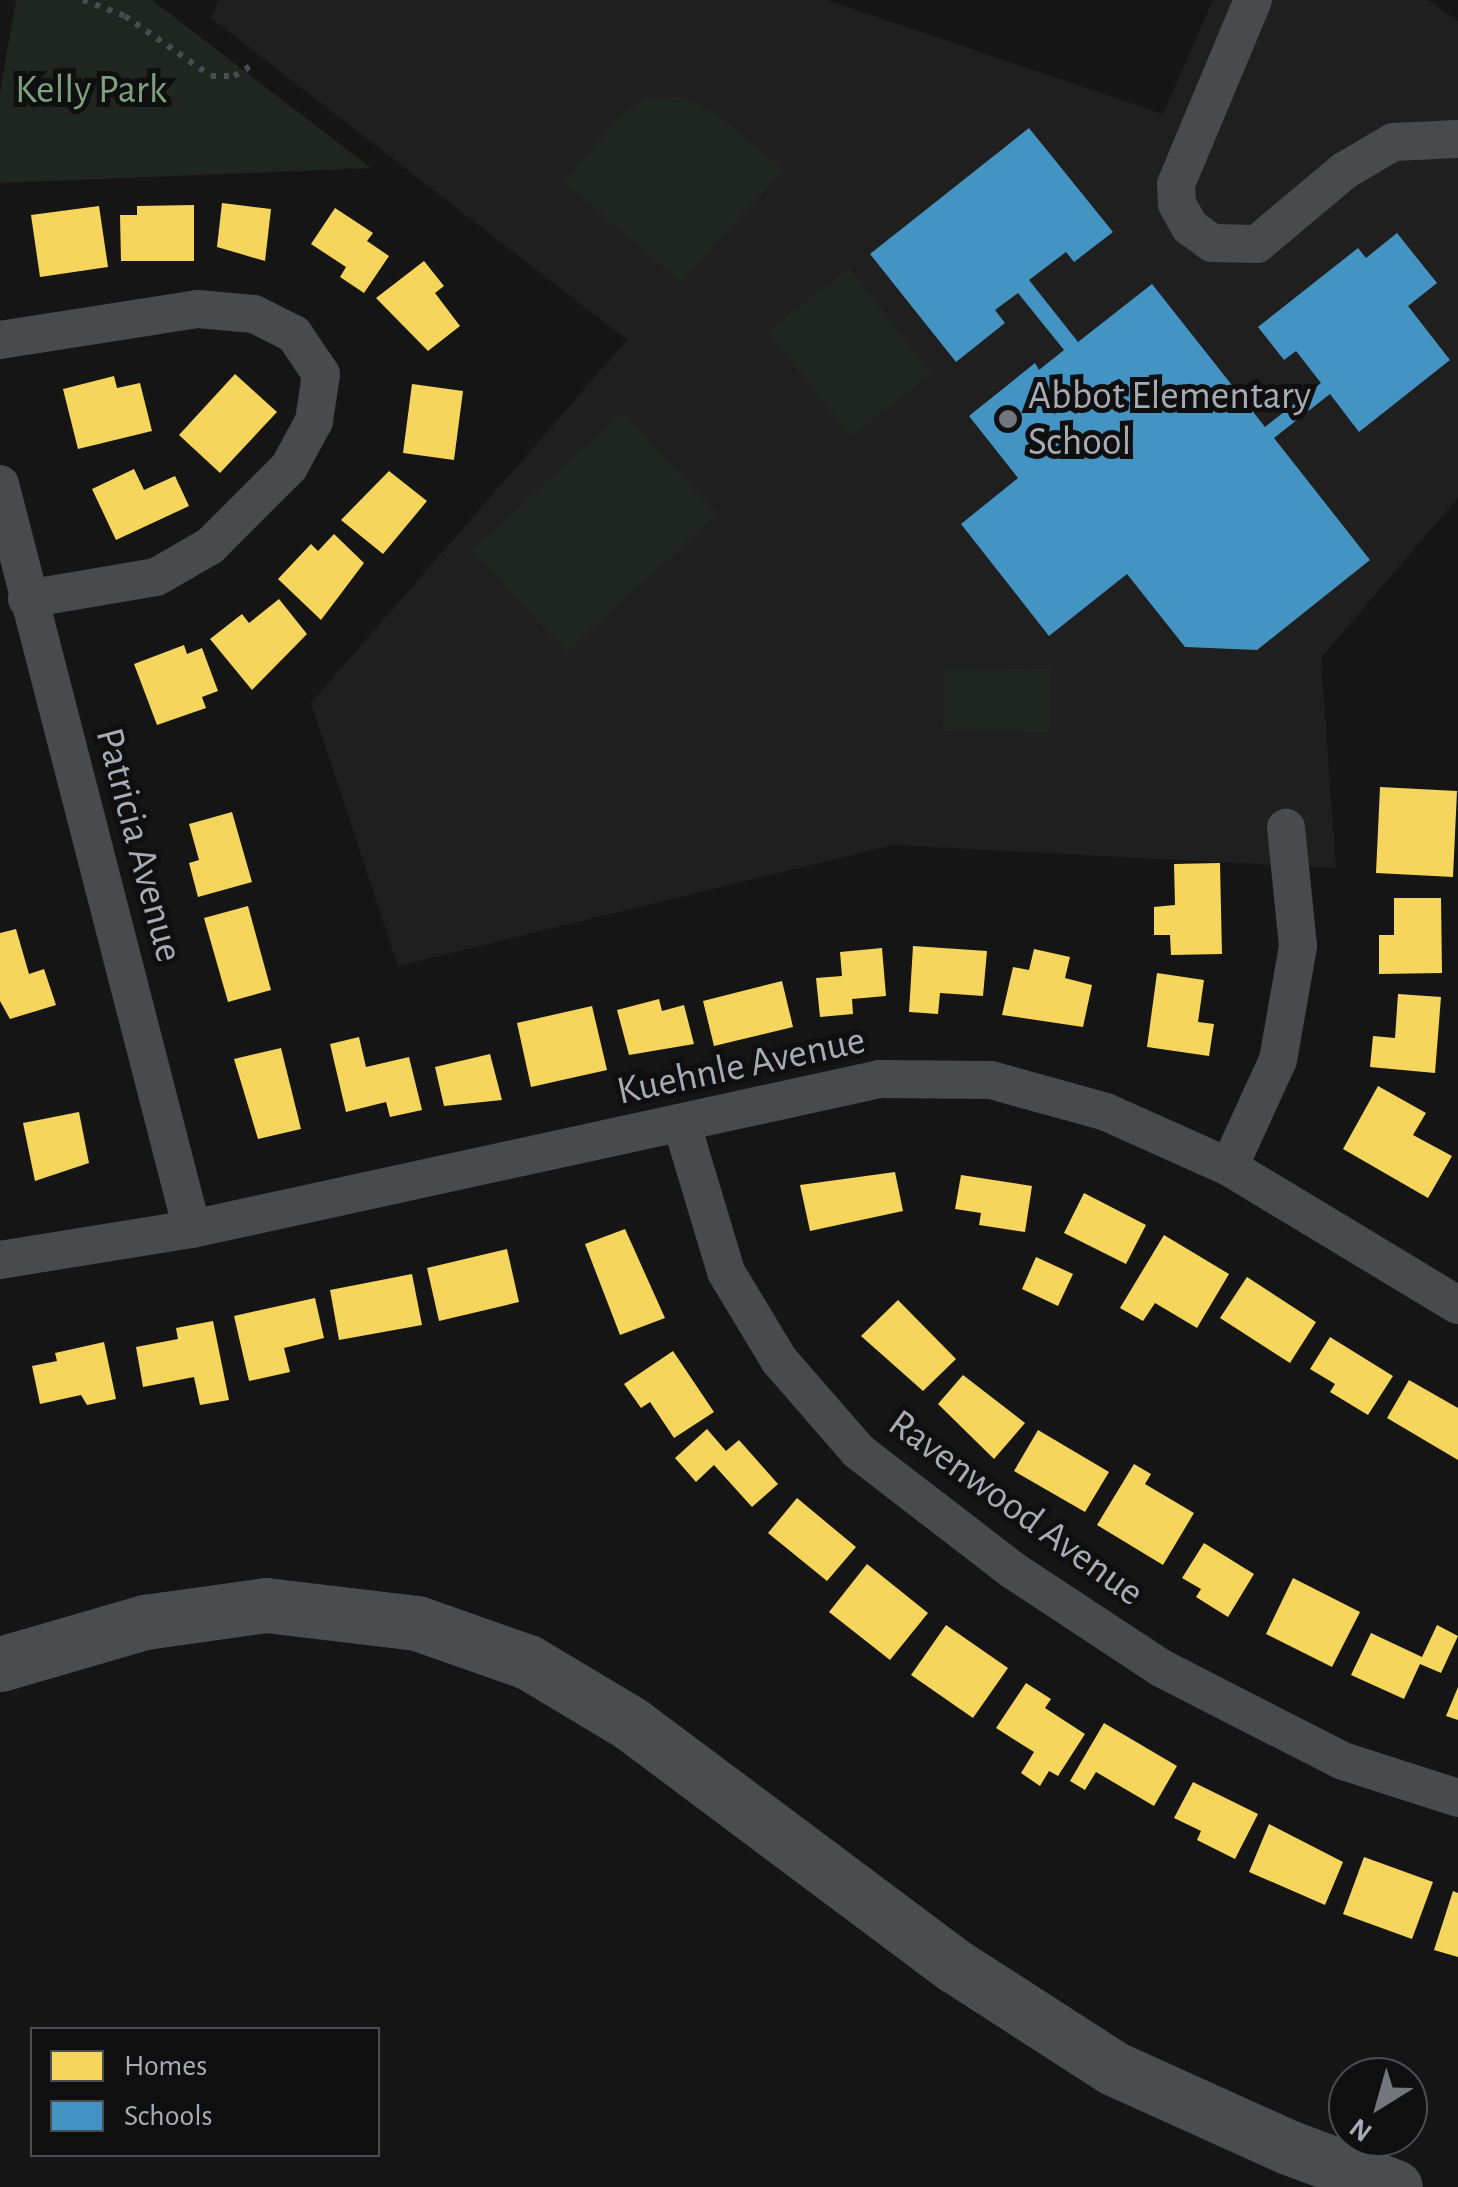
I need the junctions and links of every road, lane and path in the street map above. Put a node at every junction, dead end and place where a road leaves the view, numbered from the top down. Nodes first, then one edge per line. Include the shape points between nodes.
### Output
1 (83, 0) edge
2 (1253, 0) edge
3 (254, 64) dead end
4 (1458, 139) edge
5 (0, 340) edge
6 (0, 484) edge
7 (27, 600) junction
8 (1286, 828) dead end
9 (682, 1125) junction
10 (1228, 1167) junction
11 (192, 1228) junction
12 (0, 1260) edge
13 (1458, 1305) edge
14 (0, 1664) edge
15 (1458, 1798) edge
16 (1396, 2187) edge

1 - 3 path via 125,16 211,76 234,76
2 - 4 street via 1176,184 1177,204 1190,227 1212,242 1257,244 1344,171 1393,142
5 - 7 street via 198,309 254,314 294,334 321,374 314,420 288,467 210,546 156,578
6 - 7 street, Patricia Avenue
7 - 11 street, Patricia Avenue
8 - 10 street via 1298,946 1278,1060
9 - 10 street, Kuehnle Avenue via 880,1079 991,1080 1106,1112
9 - 11 street, Kuehnle Avenue
9 - 15 street, Ravenwood Avenue via 726,1272 779,1360 858,1451 1014,1572 1161,1668 1344,1760
10 - 13 street, Kuehnle Avenue
11 - 12 street, Kuehnle Avenue
14 - 16 highway via 145,1622 266,1605 417,1623 528,1662 630,1723 955,1966 1113,2068

